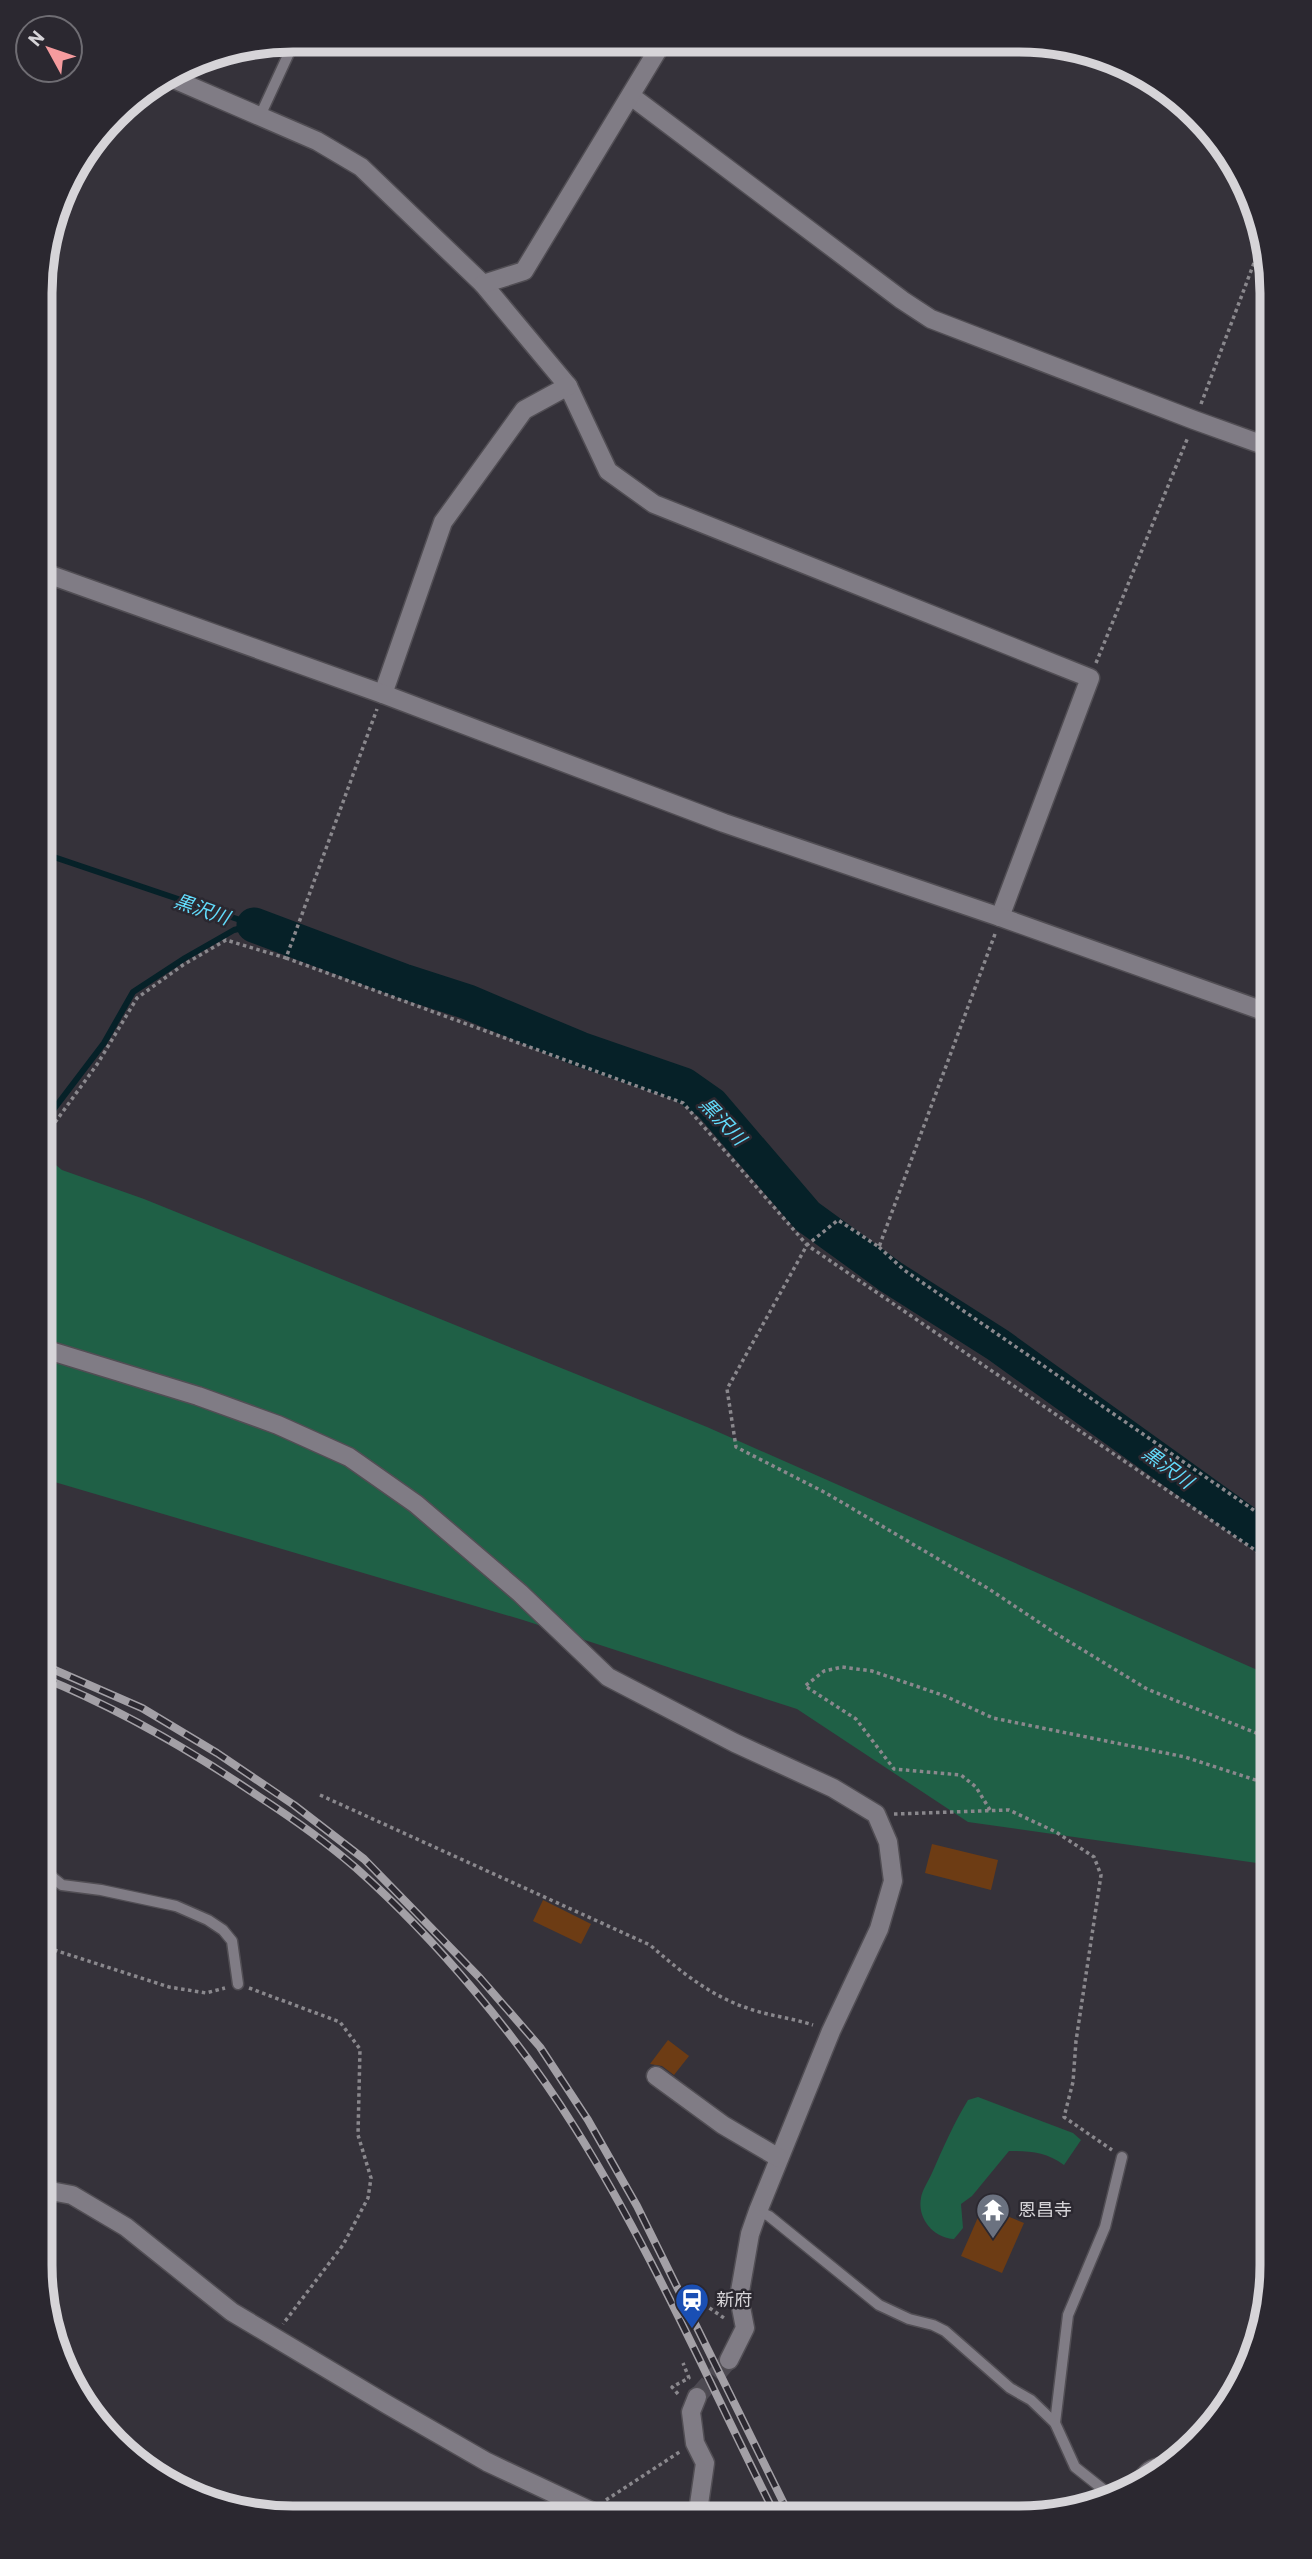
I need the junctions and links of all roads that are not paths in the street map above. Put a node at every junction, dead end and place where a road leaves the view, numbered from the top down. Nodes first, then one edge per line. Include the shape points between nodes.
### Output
1 (289, 52) edge
2 (657, 52) edge
3 (179, 81) edge
4 (631, 96) junction
5 (260, 116) junction
6 (483, 284) junction
7 (568, 386) junction
8 (1260, 443) edge
9 (52, 576) edge
10 (383, 694) junction
11 (1000, 917) junction
12 (1260, 1010) edge
13 (52, 1351) edge
14 (52, 1877) edge
15 (238, 1984) road end
16 (656, 2076) dead end
17 (1122, 2157) road end
18 (779, 2158) junction
19 (52, 2191) edge
20 (758, 2211) junction
21 (729, 2360) tunnel mouth
22 (690, 2399) road end
23 (1055, 2423) junction
24 (1105, 2490) edge
25 (573, 2506) edge
26 (699, 2506) edge

1 - 5 lane
2 - 4 street
3 - 5 street
4 - 6 street via 524,271
4 - 8 street via 931,319
5 - 6 street via 361,167
6 - 7 street
7 - 10 street via 524,410 443,522
7 - 11 street via 608,471 654,504 1090,678
9 - 10 street
10 - 11 street via 724,823
11 - 12 street
13 - 18 street via 209,1400 349,1457 416,1504 608,1677 833,1788 876,1814 888,1842 893,1881 879,1929
14 - 15 lane via 62,1885 176,1906 208,1920 232,1941
16 - 18 street via 723,2125
17 - 23 lane via 1105,2227 1068,2315
18 - 20 street
19 - 25 street via 72,2195 126,2227 232,2312 487,2462
20 - 21 street via 739,2297 745,2328
20 - 23 lane via 878,2305 945,2331
22 - 26 street via 695,2443 705,2463
23 - 24 lane via 1075,2467

